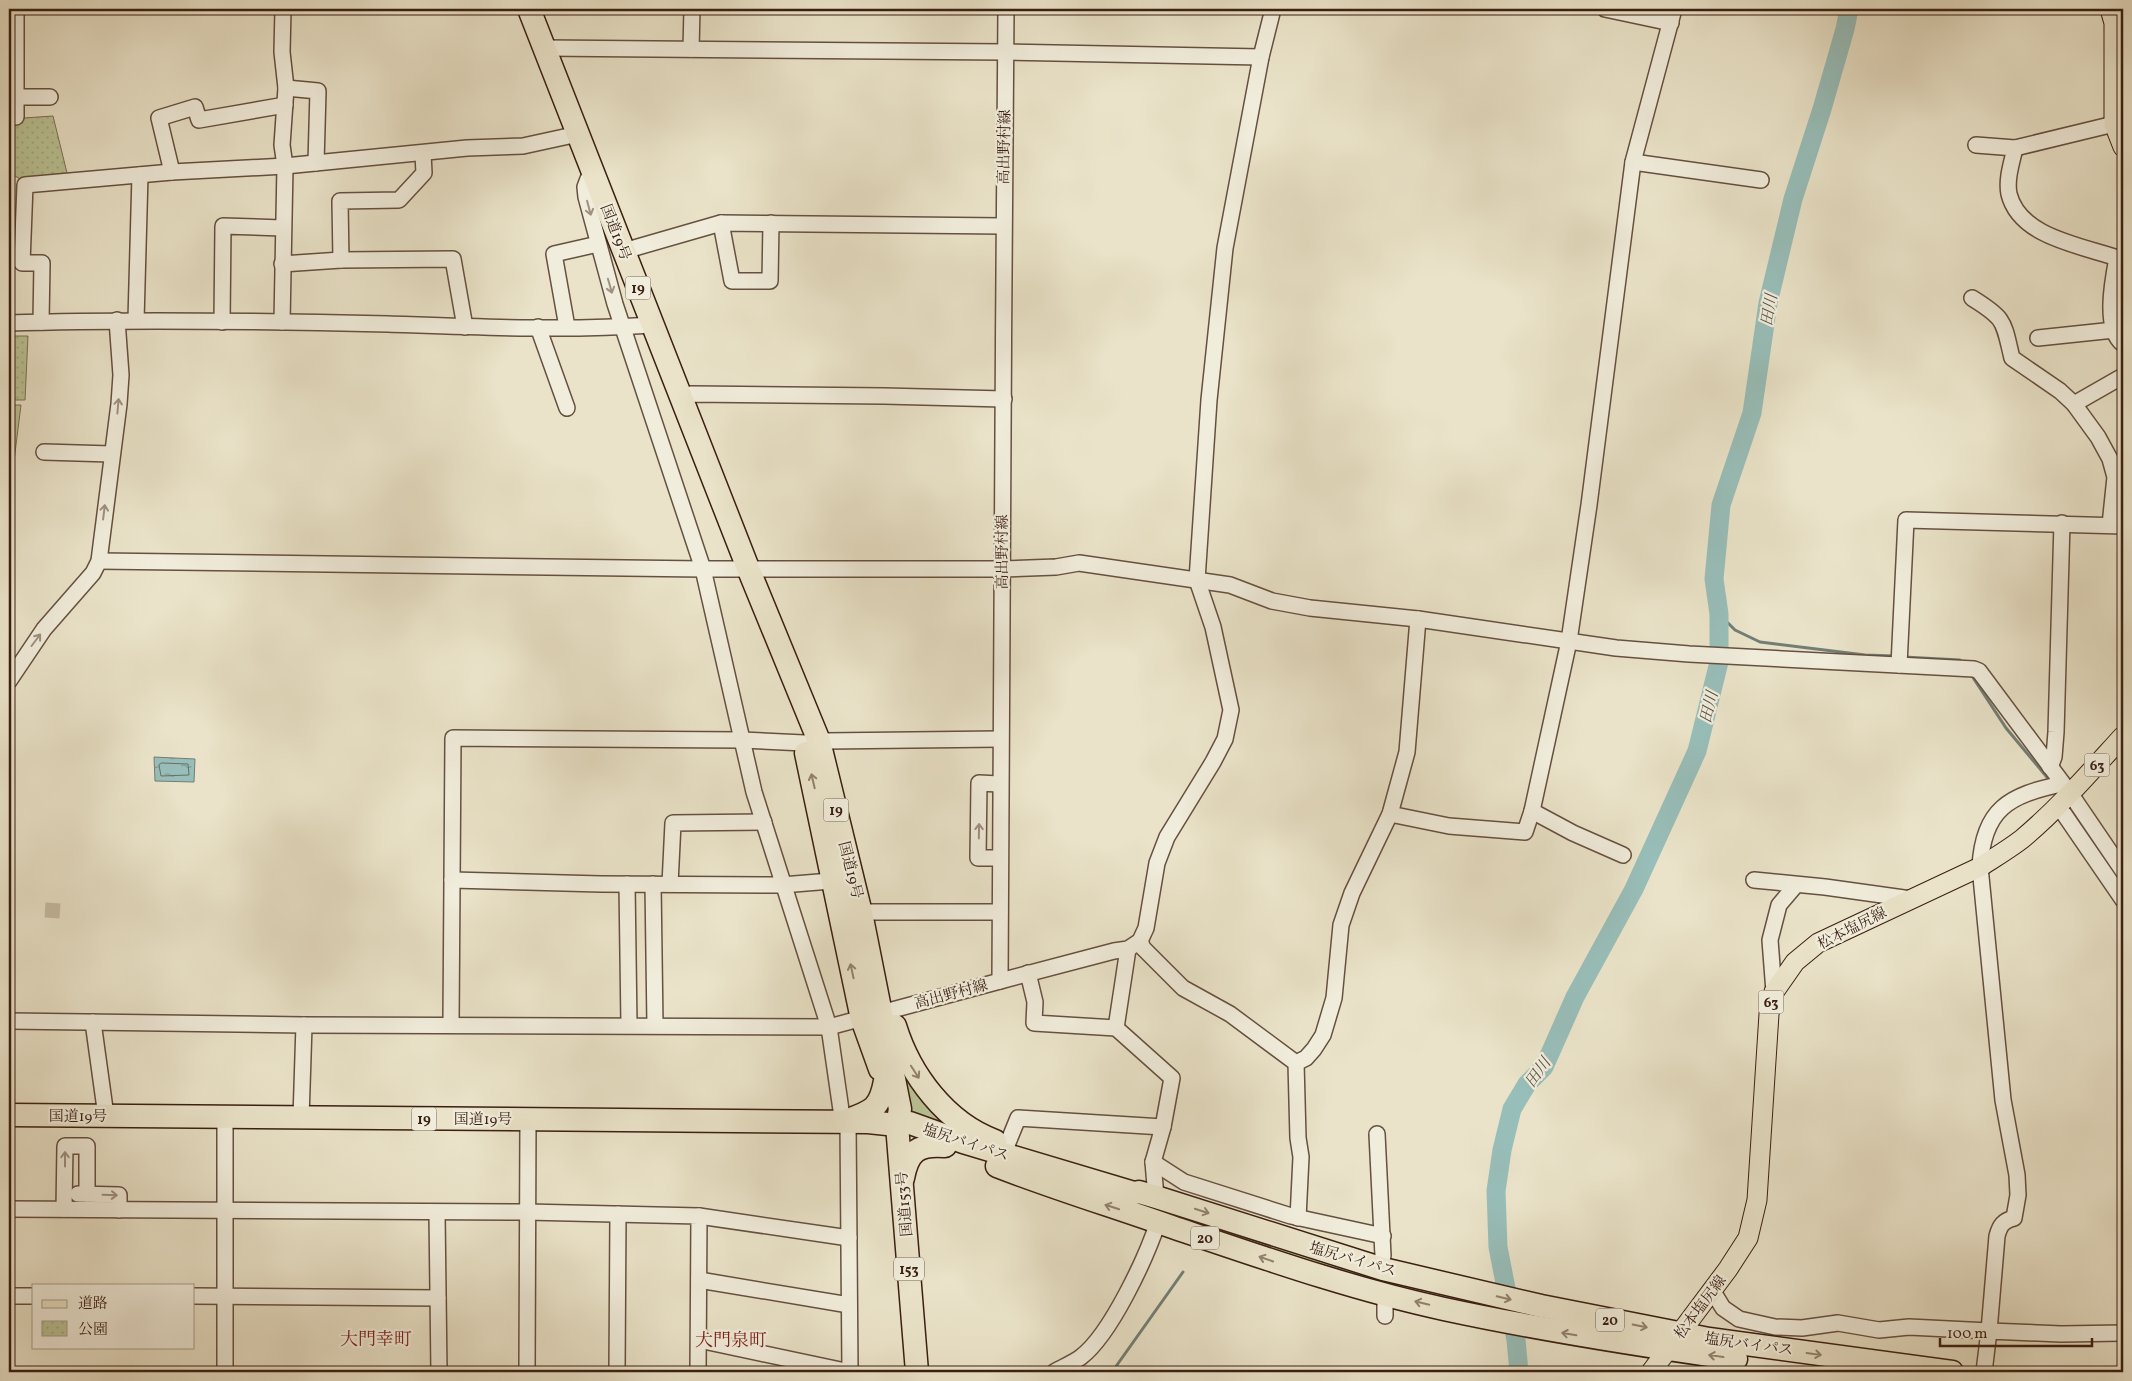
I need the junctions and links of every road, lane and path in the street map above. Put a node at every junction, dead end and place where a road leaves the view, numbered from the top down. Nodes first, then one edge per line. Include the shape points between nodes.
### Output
1 (16, 9) edge
2 (283, 9) edge
3 (528, 9) edge
4 (692, 9) edge
5 (1006, 9) edge
6 (1272, 9) edge
7 (1605, 9) edge
8 (2110, 9) edge
9 (1672, 16) edge
10 (544, 48) junction
11 (691, 49) junction
12 (1005, 52) junction
13 (1261, 57) junction
14 (286, 88) junction
15 (16, 97) junction
16 (50, 97) dead end
17 (285, 105) junction
18 (9, 117) edge
19 (2114, 124) junction
20 (578, 134) junction
21 (1976, 144) dead end
22 (2123, 146) edge
23 (2015, 148) junction
24 (423, 154) junction
25 (1633, 162) junction
26 (316, 163) junction
27 (285, 166) junction
28 (172, 172) junction
29 (140, 175) junction
30 (594, 175) junction
31 (1760, 180) dead end
32 (722, 223) junction
33 (771, 223) junction
34 (1003, 226) junction
35 (282, 228) junction
36 (598, 244) junction
37 (624, 251) junction
38 (2120, 259) edge
39 (341, 260) junction
40 (282, 264) junction
41 (1972, 298) dead end
42 (117, 320) junction
43 (136, 320) junction
44 (41, 322) junction
45 (222, 322) junction
46 (282, 322) junction
47 (9, 323) edge
48 (653, 326) junction
49 (465, 327) junction
50 (538, 327) junction
51 (567, 327) junction
52 (623, 327) junction
53 (2114, 330) junction
54 (2038, 338) dead end
55 (2123, 344) edge
56 (2123, 376) edge
57 (681, 397) junction
58 (1004, 399) junction
59 (2074, 404) junction
60 (567, 408) dead end
61 (44, 452) dead end
62 (111, 454) junction
63 (2062, 523) junction
64 (2116, 525) edge
65 (99, 561) junction
66 (748, 568) junction
67 (703, 569) junction
68 (1002, 570) junction
69 (1196, 580) junction
70 (1418, 619) junction
71 (1569, 641) junction
72 (1899, 659) junction
73 (9, 681) edge
74 (2123, 736) edge
75 (1000, 739) junction
76 (742, 740) junction
77 (811, 742) junction
78 (2050, 768) junction
79 (999, 784) junction
80 (2060, 793) junction
81 (1532, 811) junction
82 (1390, 814) junction
83 (764, 822) junction
84 (1622, 855) dead end
85 (1000, 858) junction
86 (1980, 867) junction
87 (2123, 872) edge
88 (452, 880) junction
89 (843, 880) junction
90 (1754, 880) dead end
91 (626, 884) junction
92 (653, 884) junction
93 (670, 884) junction
94 (782, 885) junction
95 (1796, 885) junction
96 (1911, 899) junction
97 (2123, 900) edge
98 (1000, 912) junction
99 (851, 914) junction
100 (1134, 945) junction
101 (1028, 973) junction
102 (1000, 981) junction
103 (1774, 992) junction
104 (877, 1014) junction
105 (9, 1021) edge
106 (93, 1022) junction
107 (304, 1025) junction
108 (451, 1025) junction
109 (629, 1026) junction
110 (655, 1026) junction
111 (829, 1027) junction
112 (1116, 1028) junction
113 (1296, 1063) junction
114 (885, 1081) junction
115 (9, 1115) edge
116 (106, 1116) junction
117 (225, 1116) junction
118 (301, 1118) junction
119 (843, 1118) junction
120 (528, 1120) junction
121 (897, 1125) junction
122 (1162, 1127) junction
123 (1377, 1134) dead end
124 (1007, 1145) junction
125 (945, 1146) junction
126 (1153, 1162) junction
127 (902, 1182) junction
128 (64, 1194) junction
129 (87, 1194) junction
130 (1148, 1194) junction
131 (9, 1209) edge
132 (64, 1210) junction
133 (119, 1210) junction
134 (225, 1211) junction
135 (527, 1212) junction
136 (437, 1213) junction
137 (618, 1214) junction
138 (699, 1216) junction
139 (1298, 1218) junction
140 (1158, 1222) junction
141 (1383, 1236) junction
142 (849, 1238) junction
143 (1383, 1256) dead end
144 (699, 1280) junction
145 (1712, 1290) junction
146 (9, 1296) edge
147 (32, 1296) edge
148 (195, 1296) edge
149 (225, 1296) junction
150 (438, 1298) junction
151 (849, 1305) junction
152 (1988, 1331) junction
153 (2123, 1333) edge
154 (698, 1340) junction
155 (1674, 1342) junction
156 (225, 1372) edge
157 (438, 1372) edge
158 (527, 1372) edge
159 (617, 1372) edge
160 (698, 1372) edge
161 (850, 1372) edge
162 (917, 1372) edge
163 (1054, 1372) edge
164 (1651, 1372) edge
165 (1833, 1372) edge
166 (1952, 1372) edge
167 (1984, 1372) edge

1 - 15 street
2 - 14 street via 282,52
3 - 10 highway, 国道19号 / 19
4 - 11 street
5 - 12 street, 高出野村線
6 - 13 street
7 - 9 street
8 - 19 main road via 2114,23
9 - 25 street
10 - 11 street
10 - 20 highway, 国道19号 / 19
11 - 12 street
12 - 13 street
12 - 34 street, 高出野村線
13 - 69 street via 1225,248 1209,400
14 - 17 street
14 - 26 street via 318,91
15 - 16 street
15 - 18 street via 16,117
17 - 27 street via 282,145
17 - 28 street via 199,120 195,108 159,118
19 - 22 main road
19 - 23 street
20 - 24 street via 523,146
20 - 30 highway, 国道19号 / 19
21 - 23 street
23 - 38 street via 2009,193 2019,216 2030,226 2069,243
24 - 26 street
24 - 39 street via 424,173 399,200 340,201
25 - 31 street
25 - 71 street
26 - 27 street
27 - 28 street
27 - 35 street
28 - 29 street
29 - 43 street
29 - 44 street via 25,185 22,263 42,263
30 -> 36 street via 588,178 585,187
30 - 37 highway, 国道19号 / 19
32 - 33 street
32 - 33 street via 732,282 770,282
32 - 37 street
33 - 34 street
34 - 58 street, 高出野村線
35 - 40 street
35 - 45 street via 223,226
36 - 51 street via 554,254
36 -> 52 street
37 - 48 highway, 国道19号 / 19
38 - 53 street via 2112,296
39 - 40 street
39 - 49 street via 453,259
40 - 46 street
41 - 59 street via 2002,321 2012,358
42 - 43 street
42 - 44 street
62 -> 42 street via 121,375
43 - 45 street
44 - 47 street
45 - 46 street
46 - 49 street
48 - 52 street
48 - 57 highway, 国道19号 / 19
49 - 50 street
50 - 51 street
50 - 60 street
51 - 52 street
52 - 67 street
53 - 54 street
53 - 55 street
56 - 59 street
57 - 58 street via 691,394
57 - 66 highway, 国道19号 / 19
58 - 68 street, 高出野村線
59 - 64 street via 2110,459 2115,477
61 - 62 street
65 -> 62 street
63 - 64 street
63 - 72 street via 1906,520
63 - 78 street via 2056,732
65 - 67 street
73 -> 65 street via 28,650 93,573
66 - 67 street
66 - 68 street
66 - 77 highway, 国道19号 / 19 via 789,689
67 - 76 street
68 - 69 street via 1079,563
68 - 75 street, 高出野村線
69 - 70 street via 1230,585 1272,601 1310,608
69 - 100 street via 1213,627 1231,710 1225,738 1213,762 1167,838 1158,863 1146,928
70 - 71 street
70 - 82 street via 1407,752
71 - 72 street via 1692,654
71 - 81 street
72 - 78 street via 1979,671
74 - 80 main road, 松本塩尻線 / 63
75 - 77 street
75 - 79 street, 高出野村線
76 - 77 street
76 - 83 street
76 - 88 street via 453,738
77 - 89 highway, 国道19号 / 19
78 - 80 street
79 - 85 street, 高出野村線
85 -> 79 street via 978,858 979,783
80 - 86 main road, 松本塩尻線 / 63 via 2022,839
80 - 86 street via 2022,794 2005,804 1990,822 1981,849
80 - 87 street
80 - 97 street via 2064,814
81 - 82 street via 1525,832 1449,826
81 - 84 street
82 - 113 street via 1352,893 1341,925 1334,998 1323,1035 1314,1050
83 - 93 street via 673,823
83 - 94 street
85 - 98 street, 高出野村線
86 - 96 main road, 松本塩尻線 / 63
86 - 152 street via 2004,1100 2018,1175 2014,1218 2005,1221 1997,1236
88 - 91 street
88 - 108 street
89 - 94 street
89 - 99 highway, 国道19号 / 19
90 - 95 street
91 - 92 street
91 - 109 street
92 - 93 street
92 - 110 street
93 - 94 street
94 - 111 street
95 - 96 street
95 - 103 street via 1779,905 1770,940
96 - 103 main road, 松本塩尻線 / 63 via 1818,943 1795,962
98 - 99 street
98 - 102 street, 高出野村線
99 - 104 highway, 国道19号 / 19
100 - 101 street
100 - 112 street
100 - 113 street via 1144,948 1183,988 1230,1014
101 - 102 street
101 - 112 street via 1034,1002 1034,1024
102 - 104 street, 高出野村線
103 - 145 main road, 松本塩尻線 / 63 via 1766,1042 1757,1200 1748,1238
104 - 111 street, 高出野村線
104 - 114 highway, 国道19号 / 19
104 - 121 highway, 国道19号 / 19 via 900,1109
104 -> 124 highway via 923,1084 939,1102 966,1126
105 - 106 street, 高出野村線
106 - 107 street, 高出野村線
106 - 116 street
107 - 108 street, 高出野村線
107 - 118 street
108 - 109 street, 高出野村線
109 - 110 street, 高出野村線
110 - 111 street, 高出野村線
111 - 119 street
112 - 122 street via 1172,1078
113 - 139 street via 1301,1157
114 - 119 highway via 880,1102 874,1109 864,1115
114 - 121 highway, 国道19号 / 19 via 890,1111
115 - 116 highway, 国道19号 / 19
116 - 117 highway, 国道19号 / 19
117 - 118 highway, 国道19号 / 19
117 - 134 street
118 - 120 highway, 国道19号 / 19
119 - 120 highway, 国道19号 / 19
119 - 121 highway, 国道19号 / 19
119 - 142 street
120 - 135 street
121 - 125 highway, 塩尻バイパス / 20
121 - 127 highway, 国道153号 / 153
121 - 130 highway, 塩尻バイパス / 20 via 910,1123 1028,1162 1134,1193
122 - 124 street via 1018,1118
122 - 126 street
123 - 141 street
124 - 130 highway
125 - 127 highway via 918,1148 905,1166
140 -> 125 highway, 塩尻バイパス / 20 via 1058,1190
126 - 130 street
126 - 139 street via 1184,1182
127 - 162 highway, 国道153号 / 153
128 - 129 street
128 -> 129 street via 65,1146 87,1146
128 - 132 street
129 -> 133 street via 119,1195
130 -> 155 highway, 塩尻バイパス / 20 via 1383,1269 1541,1306
131 - 132 street
132 - 133 street
133 - 134 street
134 - 136 street
134 - 149 street
135 - 136 street
135 - 137 street
135 - 158 street
136 - 150 street
137 - 138 street
137 - 159 street
138 - 142 street
138 - 144 street
139 - 141 street
155 -> 140 highway, 塩尻バイパス / 20 via 1542,1329 1426,1304 1331,1279
140 - 163 street via 1150,1249 1103,1332 1082,1356
141 - 143 street
142 - 151 street
144 - 151 street
144 - 154 street
145 - 152 street via 1722,1308 1739,1319 1775,1327 1802,1328 1838,1323 1879,1330 1908,1327
145 - 155 main road, 松本塩尻線 / 63
146 - 147 street
148 - 149 street
149 - 150 street
149 - 156 street
150 - 157 street
151 - 161 street
152 - 153 street
152 - 167 street
154 - 160 street
154 - 161 street
155 - 164 main road, 松本塩尻線 / 63
165 -> 155 highway, 塩尻バイパス / 20
155 -> 166 highway, 塩尻バイパス / 20

